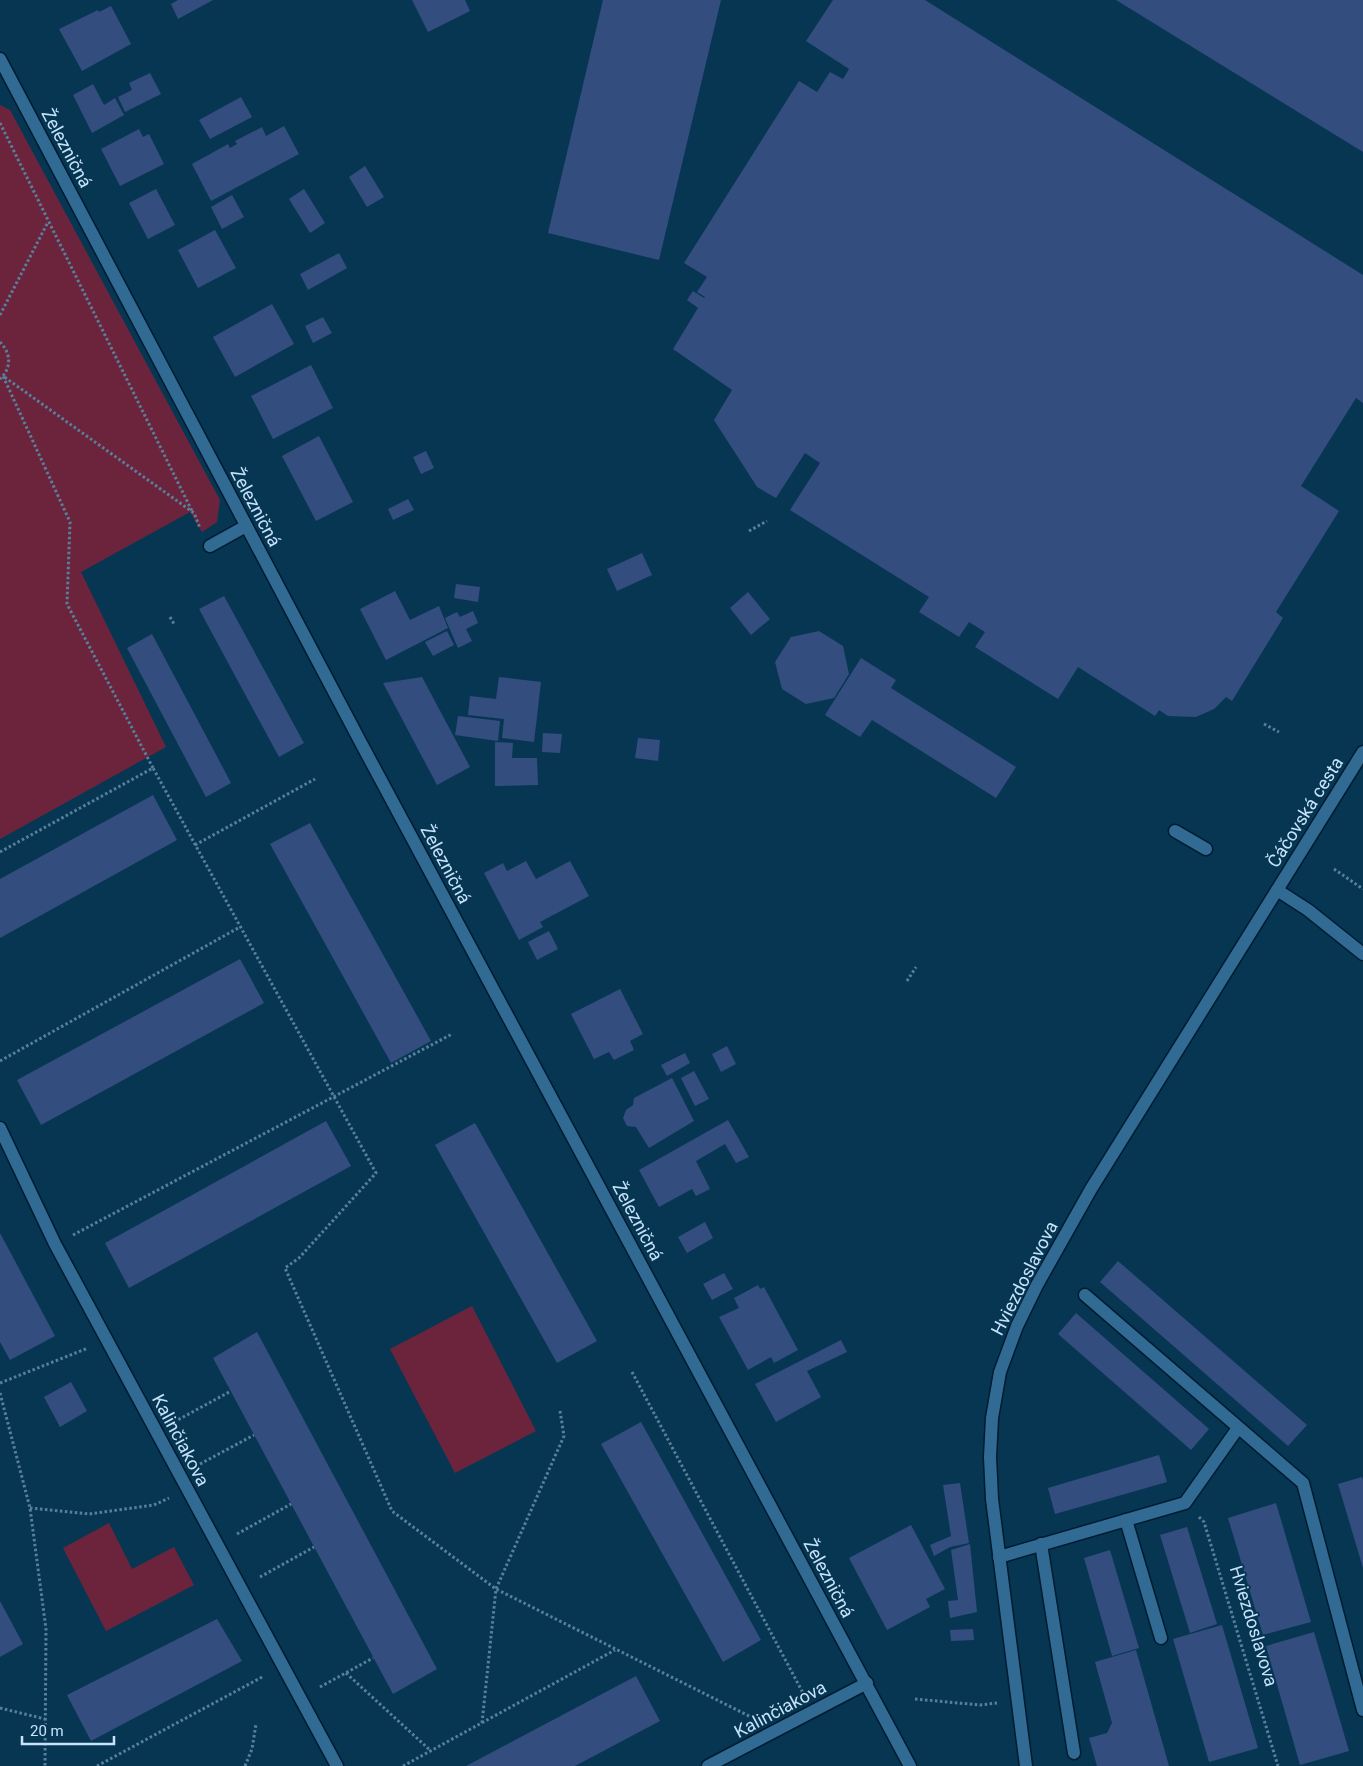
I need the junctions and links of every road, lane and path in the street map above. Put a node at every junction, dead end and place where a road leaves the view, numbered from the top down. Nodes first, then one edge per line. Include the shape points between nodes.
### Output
1 (0, 58) edge
2 (4, 75) edge
3 (0, 123) edge
4 (48, 221) junction
5 (0, 315) edge
6 (0, 342) edge
7 (2, 378) edge
8 (194, 513) junction
9 (767, 521) dead end
10 (246, 526) junction
11 (749, 531) dead end
12 (210, 546) joint
13 (170, 617) dead end
14 (174, 624) dead end
15 (1264, 724) dead end
16 (1279, 732) dead end
17 (1363, 752) edge
18 (153, 768) junction
19 (315, 779) dead end
20 (1175, 831) dead end
21 (195, 845) junction
22 (1206, 849) dead end
23 (0, 852) edge
24 (1334, 869) dead end
25 (1363, 888) edge
26 (1277, 890) junction
27 (240, 927) junction
28 (1363, 954) edge
29 (916, 968) dead end
30 (907, 981) dead end
31 (452, 1034) dead end
32 (0, 1061) edge
33 (333, 1096) junction
34 (0, 1128) edge
35 (55, 1244) junction
36 (1085, 1295) dead end
37 (107, 1340) junction
38 (632, 1372) dead end
39 (0, 1383) edge
40 (231, 1391) dead end
41 (0, 1393) edge
42 (560, 1410) dead end
43 (171, 1424) dead end
44 (1238, 1428) junction
45 (254, 1435) dead end
46 (193, 1468) dead end
47 (188, 1490) junction
48 (1185, 1503) junction
49 (291, 1504) dead end
50 (30, 1508) junction
51 (1126, 1520) junction
52 (230, 1537) dead end
53 (1041, 1544) junction
54 (314, 1547) dead end
55 (999, 1557) junction
56 (252, 1581) dead end
57 (496, 1589) junction
58 (1161, 1638) dead end
59 (616, 1650) junction
60 (374, 1658) dead end
61 (283, 1666) junction
62 (346, 1673) junction
63 (867, 1683) junction
64 (318, 1688) dead end
65 (806, 1698) dead end
66 (915, 1699) dead end
67 (1018, 1701) junction
68 (0, 1708) edge
69 (1363, 1710) edge
70 (45, 1719) junction
71 (482, 1723) junction
72 (256, 1724) dead end
73 (777, 1730) junction
74 (431, 1751) junction
75 (1074, 1753) dead end
76 (45, 1766) edge
77 (97, 1766) edge
78 (245, 1766) edge
79 (337, 1766) edge
80 (403, 1766) edge
81 (708, 1766) edge
82 (910, 1766) edge
83 (1026, 1766) edge
84 (1278, 1766) edge

1 - 2 street, Železničná
2 - 10 street, Železničná
3 - 4 path
4 - 5 path
4 - 8 path
6 - 7 path via 9,356
7 - 8 path
7 - 18 path via 70,522 67,604
8 - 12 path
9 - 11 path
10 - 12 street
10 - 63 street, Železničná
13 - 14 path
15 - 16 path
17 - 26 street, Čáčovská cesta
18 - 21 path
18 - 23 path
19 - 21 path
20 - 22 street
21 - 27 path
24 - 25 path
26 - 28 street
26 - 55 street, Hviezdoslavova via 1091,1189 1017,1326 1000,1372 992,1418 992,1499
27 - 32 path
27 - 33 path
29 - 30 path
31 - 33 path
33 - 35 path
33 - 57 path via 376,1172 299,1258 285,1268 392,1511
34 - 35 street, Kalinčiakova
35 - 37 street, Kalinčiakova
36 - 44 street
37 - 39 path
37 - 47 street, Kalinčiakova
38 - 65 path
40 - 43 path
41 - 50 path
42 - 57 path via 564,1436
44 - 48 street
44 - 69 street via 1303,1483
45 - 46 path
47 - 50 path via 154,1505 89,1514
47 - 61 street, Kalinčiakova
48 - 51 street
48 - 84 path, Hviezdoslavova via 1204,1522
49 - 52 path
50 - 70 path via 46,1629
51 - 53 street
51 - 58 street
53 - 55 street
53 - 75 street
54 - 56 path
55 - 67 street, Hviezdoslavova
57 - 59 path
57 - 71 path
59 - 71 path
59 - 73 path
60 - 62 path
61 - 77 path
61 - 79 street, Kalinčiakova
62 - 64 path
62 - 74 path
63 - 73 street, Kalinčiakova
63 - 82 street
66 - 67 path via 980,1705
67 - 83 street, Hviezdoslavova
68 - 70 path
70 - 76 path
71 - 74 path
72 - 78 path
73 - 81 street, Kalinčiakova
74 - 80 path

